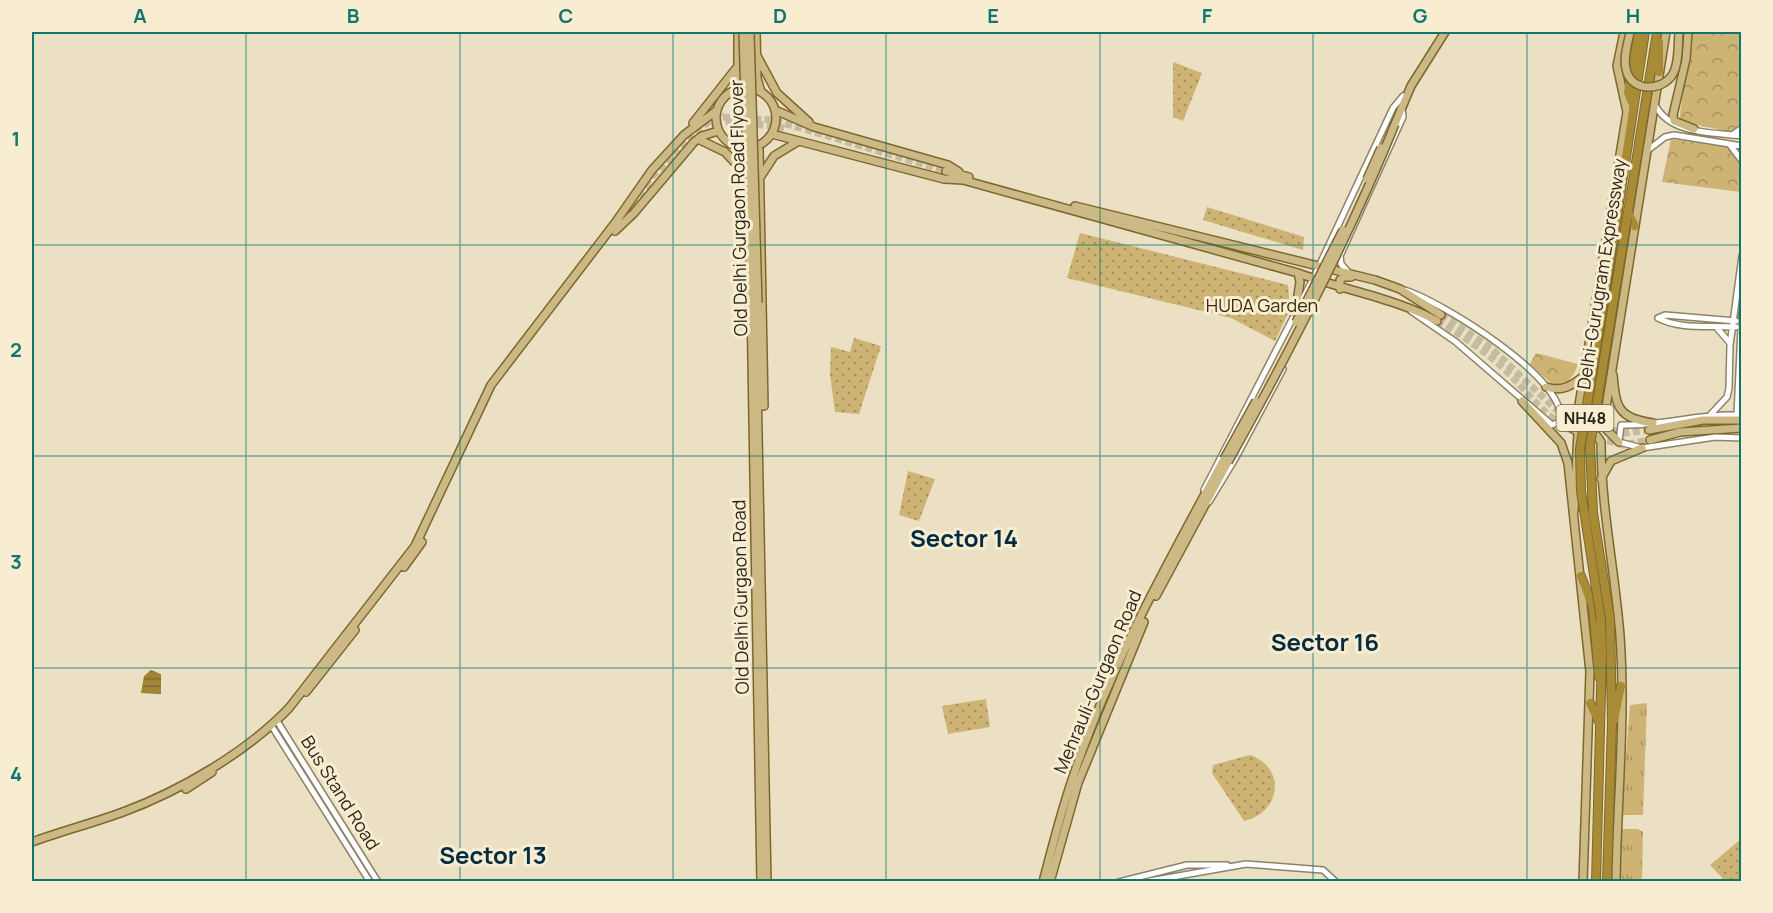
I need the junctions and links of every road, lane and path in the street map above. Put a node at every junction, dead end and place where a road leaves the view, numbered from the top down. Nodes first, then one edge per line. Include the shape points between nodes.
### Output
1 (738, 32) edge
2 (743, 32) edge
3 (750, 32) edge
4 (756, 32) edge
5 (1443, 32) edge
6 (1624, 32) edge
7 (1630, 32) edge
8 (1638, 32) edge
9 (1645, 32) edge
10 (1658, 32) edge
11 (1666, 32) edge
12 (1679, 32) edge
13 (1688, 32) edge
14 (756, 54) junction
15 (738, 66) junction
16 (1659, 72) junction
17 (738, 89) junction
18 (761, 92) junction
19 (1404, 96) junction
20 (1655, 105) junction
21 (1634, 106) junction
22 (1402, 108) junction
23 (775, 110) junction
24 (716, 111) junction
25 (1393, 124) junction
26 (814, 127) junction
27 (1742, 128) edge
28 (1694, 129) junction
29 (718, 131) junction
30 (772, 134) junction
31 (684, 135) junction
32 (1732, 135) junction
33 (1742, 136) edge
34 (698, 139) junction
35 (800, 141) junction
36 (1730, 145) junction
37 (1741, 145) edge
38 (759, 146) junction
39 (741, 148) junction
40 (1627, 148) junction
41 (1648, 150) junction
42 (1742, 161) edge
43 (741, 170) junction
44 (946, 173) tunnel mouth
45 (963, 178) junction
46 (759, 182) junction
47 (1615, 186) junction
48 (1640, 196) junction
49 (1629, 201) junction
50 (632, 205) tunnel mouth
51 (1627, 215) junction
52 (617, 225) junction
53 (1635, 226) junction
54 (1329, 245) junction
55 (1342, 251) junction
56 (1742, 256) edge
57 (1318, 267) junction
58 (1298, 273) junction
59 (1350, 274) junction
60 (1313, 279) junction
61 (1375, 280) junction
62 (1326, 284) junction
63 (1340, 289) junction
64 (1400, 289) junction
65 (1303, 299) junction
66 (755, 303) junction
67 (1315, 305) junction
68 (1738, 306) edge
69 (1408, 308) junction
70 (751, 312) junction
71 (1294, 314) junction
72 (1720, 320) junction
73 (1738, 324) edge
74 (1715, 327) junction
75 (1730, 345) junction
76 (1612, 361) junction
77 (1584, 375) junction
78 (757, 383) joint
79 (1546, 387) junction
80 (1522, 401) junction
81 (758, 406) junction
82 (1561, 410) junction
83 (1711, 414) junction
84 (1740, 416) edge
85 (1603, 426) junction
86 (1651, 427) junction
87 (1742, 428) edge
88 (1578, 432) junction
89 (1742, 438) edge
90 (1650, 440) tunnel mouth
91 (1619, 442) junction
92 (1642, 448) junction
93 (1601, 479) junction
94 (1203, 503) junction
95 (1574, 511) junction
96 (1581, 576) junction
97 (1154, 594) junction
98 (1600, 681) junction
99 (1621, 686) junction
100 (1590, 703) junction
101 (1600, 724) junction
102 (1612, 724) junction
103 (275, 725) junction
104 (32, 844) edge
105 (1231, 865) junction
106 (370, 882) edge
107 (378, 882) edge
108 (761, 882) edge
109 (767, 882) edge
110 (1043, 882) edge
111 (1050, 882) edge
112 (1119, 882) edge
113 (1144, 882) edge
114 (1336, 882) edge
115 (1583, 882) edge
116 (1596, 882) edge
117 (1607, 882) edge
118 (1616, 882) edge

1 - 15 main road
2 - 66 main road, Old Delhi Gurgaon Road Flyover, bridge
3 - 66 main road, Old Delhi Gurgaon Road Flyover, bridge
4 - 14 main road
5 - 19 main road via 1417,68
5 - 22 main road
6 - 47 main road via 1617,66 1626,112
7 - 12 main road, bridge via 1625,67 1628,76 1633,82 1653,87 1670,80
8 - 21 highway via 1628,93
9 - 21 highway, Delhi-Gurugram Expressway / NH48
10 - 16 highway
10 - 49 highway, Delhi-Gurugram Expressway / NH48
11 - 16 main road
13 - 28 main road via 1673,115 1674,121
14 - 18 main road
14 - 26 main road via 782,99
15 - 17 main road
15 - 31 main road
16 - 20 main road
17 - 18 main road
17 - 24 main road via 726,95
18 - 23 main road
19 - 25 main road
19 - 54 street via 1393,108
20 - 28 street via 1672,125
20 - 41 main road
21 - 40 highway, Delhi-Gurugram Expressway / NH48
22 - 25 main road
22 - 55 street via 1403,117
23 - 26 main road
23 - 30 main road
24 - 29 main road
24 - 31 main road
25 - 94 main road, Mehrauli-Gurgaon Road, bridge
26 - 45 main road via 948,165
27 - 32 street
28 - 32 street
29 - 34 main road
29 - 39 main road via 727,142
30 - 35 main road
30 - 38 main road
31 - 52 main road via 652,170
32 - 33 street
34 - 43 main road via 725,152
34 - 52 main road via 634,213
35 - 45 main road via 944,179
35 - 46 main road via 774,156
36 - 37 street
36 - 41 street via 1674,135
36 - 42 street
38 - 39 main road
38 - 46 main road
39 - 43 main road
40 - 47 highway
40 - 98 highway, Delhi-Gurugram Expressway / NH48, bridge via 1580,449 1581,490 1600,620
41 - 48 main road
43 - 70 main road via 746,292
44 - 45 main road
45 - 57 main road
45 - 58 main road
46 - 81 main road
47 - 77 main road
48 - 49 main road
48 - 53 main road
49 - 51 highway, Delhi-Gurugram Expressway / NH48
50 - 52 main road
51 - 53 highway
51 - 102 highway, Delhi-Gurugram Expressway / NH48, bridge via 1590,445 1593,513 1610,619
52 - 103 main road via 491,385 415,546
53 - 76 main road
54 - 55 street
54 - 57 street
55 - 59 street via 1340,262
56 - 68 street
57 - 59 main road
57 - 60 street
58 - 60 main road
58 - 71 main road
59 - 61 main road
60 - 62 main road
60 - 65 street
61 - 63 main road via 1343,277
61 - 64 main road
62 - 63 main road
62 - 67 street
63 - 69 main road
64 - 69 main road via 1439,318
64 - 79 street via 1416,293 1467,320 1504,347
65 - 67 street
65 - 71 street
66 - 70 main road, Old Delhi Gurgaon Road Flyover
66 - 78 main road, Old Delhi Gurgaon Road Flyover
67 - 94 street via 1235,459 1212,499
68 - 72 street
68 - 73 street
69 - 80 street via 1456,342
70 - 81 main road, Old Delhi Gurgaon Road
71 - 94 street via 1205,488
72 - 73 street
72 - 74 street via 1665,315 1658,318
73 - 74 street
73 - 75 street
73 - 84 street
74 - 75 street
75 - 83 street via 1727,397
76 - 85 main road
76 - 86 main road via 1619,408 1631,420
77 - 79 main road via 1567,388
77 - 85 main road via 1578,412
78 - 81 main road, Old Delhi Gurgaon Road
79 - 82 street
80 - 82 street via 1552,425 1559,422
80 - 95 main road via 1566,453
81 - 108 main road, Old Delhi Gurgaon Road
81 - 109 main road, Old Delhi Gurgaon Road
82 - 88 main road via 1570,429
83 - 84 street
83 - 86 street
84 - 86 main road
85 - 91 main road
86 - 91 street via 1620,425
87 - 90 main road via 1680,432
88 - 93 main road via 1600,439
88 - 95 main road
89 - 92 street via 1715,437
91 - 92 street
92 - 93 main road via 1611,461
93 - 99 main road via 1620,636
94 - 97 main road, Mehrauli-Gurgaon Road
95 - 96 main road
96 - 98 highway via 1593,607
96 - 100 main road
97 - 110 main road, Mehrauli-Gurgaon Road via 1084,746
97 - 111 main road, Mehrauli-Gurgaon Road via 1092,746
98 - 101 highway, Delhi-Gurugram Expressway / NH48
99 - 102 highway
99 - 118 main road
100 - 101 highway
100 - 115 main road
101 - 116 highway, Delhi-Gurugram Expressway / NH48
102 - 117 highway, Delhi-Gurugram Expressway / NH48
103 - 104 main road via 181,788
103 - 106 street, Bus Stand Road
103 - 107 street, Bus Stand Road
105 - 112 street via 1187,865
105 - 113 street
105 - 114 street via 1327,871

